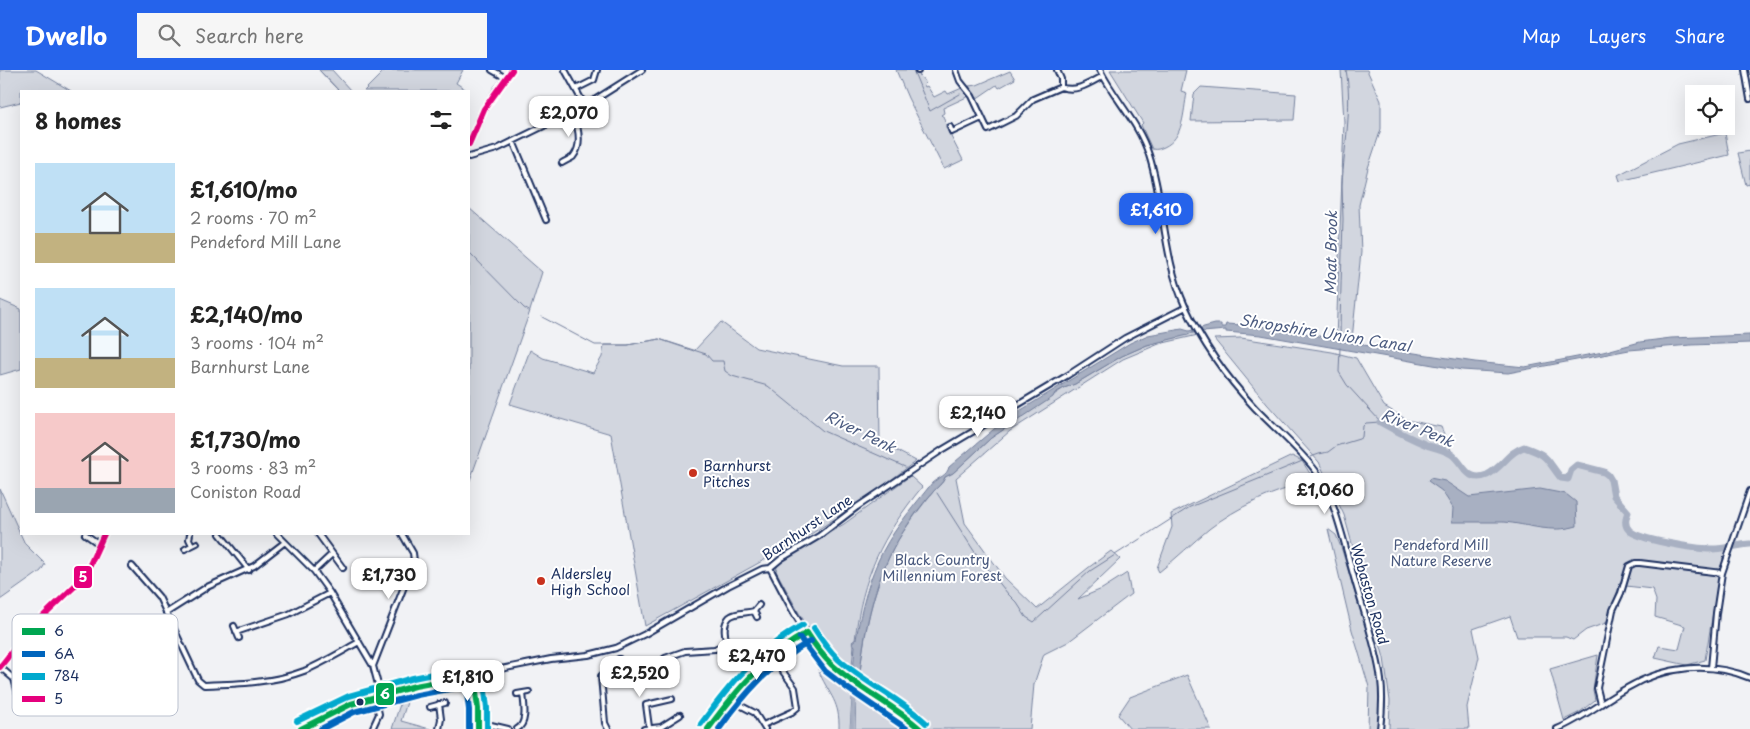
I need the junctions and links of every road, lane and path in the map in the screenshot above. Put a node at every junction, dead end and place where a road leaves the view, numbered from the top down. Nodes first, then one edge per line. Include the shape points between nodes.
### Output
1 (492, 70) edge
2 (512, 70) edge
3 (565, 70) edge
4 (598, 70) edge
5 (642, 70) edge
6 (956, 70) edge
7 (1056, 70) edge
8 (1100, 70) edge
9 (1745, 70) edge
10 (1103, 76) junction
11 (506, 78) junction
12 (1061, 87) junction
13 (576, 89) junction
14 (1750, 99) edge
15 (585, 106) junction
16 (573, 113) junction
17 (982, 118) junction
18 (950, 127) dead end
19 (988, 130) junction
20 (952, 132) junction
21 (991, 135) dead end
22 (955, 138) dead end
23 (513, 141) junction
24 (470, 142) edge
25 (470, 157) edge
26 (562, 163) dead end
27 (546, 220) dead end
28 (1186, 307) junction
29 (1750, 491) edge
30 (86, 535) edge
31 (104, 535) edge
32 (190, 535) edge
33 (221, 535) edge
34 (278, 535) edge
35 (319, 535) edge
36 (403, 535) edge
37 (285, 542) junction
38 (196, 543) dead end
39 (100, 544) junction
40 (192, 545) junction
41 (185, 549) dead end
42 (332, 554) junction
43 (132, 566) dead end
44 (342, 568) dead end
45 (770, 568) junction
46 (249, 570) junction
47 (314, 571) junction
48 (1722, 572) junction
49 (330, 594) junction
50 (759, 605) dead end
51 (754, 611) junction
52 (166, 612) joint
53 (46, 614) edge
54 (757, 617) dead end
55 (234, 626) dead end
56 (236, 632) junction
57 (807, 633) junction
58 (178, 638) edge
59 (239, 638) dead end
60 (359, 642) junction
61 (728, 643) junction
62 (12, 652) edge
63 (672, 656) junction
64 (666, 658) dead end
65 (619, 659) dead end
66 (673, 662) dead end
67 (373, 666) junction
68 (0, 667) edge
69 (1711, 668) junction
70 (781, 670) dead end
71 (753, 672) junction
72 (474, 675) junction
73 (786, 676) junction
74 (12, 677) edge
75 (1750, 678) edge
76 (781, 680) dead end
77 (529, 692) dead end
78 (523, 693) junction
79 (517, 694) dead end
80 (381, 696) junction
81 (375, 697) junction
82 (672, 699) dead end
83 (730, 700) junction
84 (445, 703) dead end
85 (439, 704) junction
86 (1601, 704) junction
87 (430, 706) dead end
88 (680, 715) dead end
89 (373, 727) dead end
90 (478, 727) edge
91 (764, 727) edge
92 (649, 728) junction
93 (661, 728) edge
94 (301, 729) edge
95 (439, 729) edge
96 (508, 729) edge
97 (517, 729) edge
98 (608, 729) edge
99 (644, 729) edge
100 (708, 729) edge
101 (920, 729) edge
102 (1380, 729) edge
103 (1557, 729) edge

1 - 11 street
2 - 11 street
3 - 13 street
4 - 13 street via 594,80
5 - 15 street
6 - 17 street
7 - 12 street
8 - 10 street, Wobaston Road
9 - 14 street
10 - 12 street via 1079,88
10 - 28 street, Wobaston Road via 1136,125 1147,148 1170,264
11 - 24 street via 484,109
12 - 19 street via 1033,99 1016,116
13 - 15 street
15 - 16 street
16 - 23 street
16 - 26 street via 578,144 572,157
17 - 19 street
17 - 20 street
18 - 20 street
19 - 21 street
20 - 22 street
23 - 25 street
23 - 27 street
28 - 45 street, Barnhurst Lane via 1124,338 942,450
28 - 102 street, Wobaston Road via 1233,383 1312,467 1323,483 1378,664 1382,695
29 - 48 street
30 - 39 street
31 - 39 street
32 - 40 street
33 - 46 street
34 - 37 street
35 - 42 street
36 - 67 street via 413,553 414,562
37 - 46 street
37 - 47 street
38 - 40 street
39 - 53 street via 80,581
40 - 41 street
42 - 44 street
42 - 47 street
43 - 52 street via 159,598
45 - 57 street
45 - 72 street, Barnhurst Lane via 728,586 616,648
46 - 52 street via 207,587
47 - 49 street
48 - 69 street
48 - 86 street via 1640,563 1629,566 1613,610 1602,663 1597,688
49 - 56 street via 289,614
49 - 60 street
50 - 51 street
51 - 54 street
51 - 61 street via 734,615 727,620
55 - 56 street
56 - 59 street
57 - 71 street via 772,654
57 - 101 street via 824,656 849,678
58 - 60 street via 198,680 204,685 254,682 291,675
60 - 67 street
61 - 63 street via 714,649 685,651
61 - 71 street
62 - 68 street
63 - 64 street
63 - 66 street
65 - 98 street via 620,668 601,676
67 - 80 street
68 - 74 street
69 - 75 street
69 - 86 street via 1662,672 1635,683
70 - 73 street
71 - 83 street
72 - 80 street, Barnhurst Lane
72 - 90 street
73 - 76 street
73 - 91 street via 795,688 798,707
77 - 78 street
78 - 79 street
78 - 97 street via 524,720
80 - 81 street, Barnhurst Lane
81 - 89 street via 379,714
81 - 94 street, Barnhurst Lane via 351,704
82 - 92 street via 646,705
83 - 91 street via 754,712
83 - 100 street
84 - 85 street
85 - 87 street
85 - 95 street
86 - 103 street
88 - 93 street
90 - 96 street via 491,725
92 - 93 street
92 - 99 street

